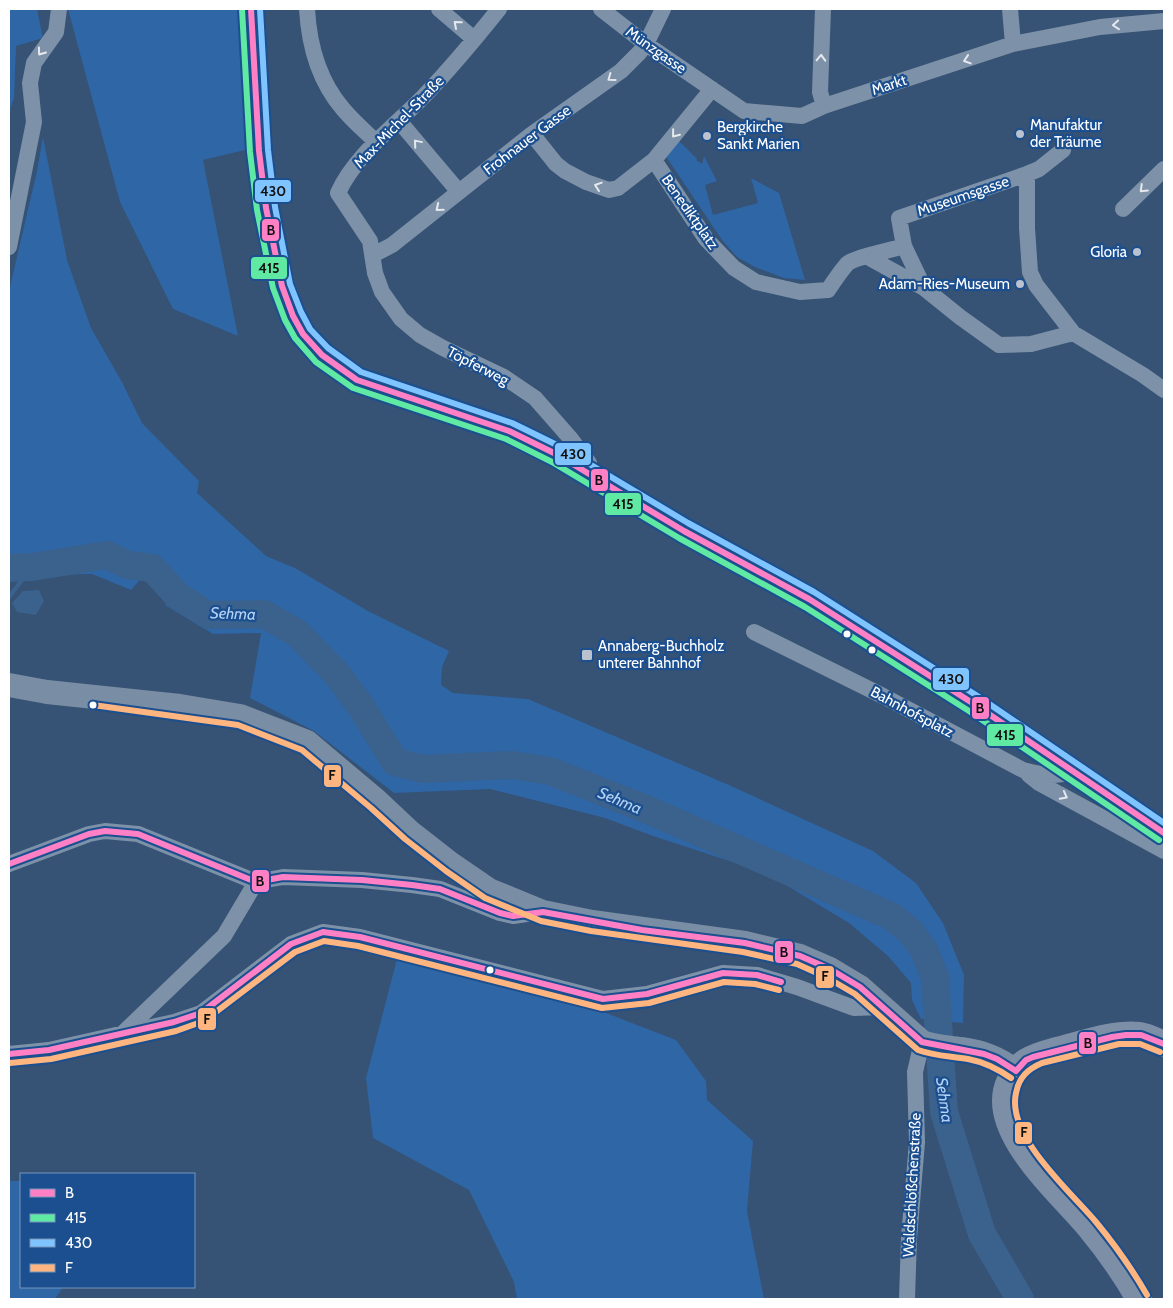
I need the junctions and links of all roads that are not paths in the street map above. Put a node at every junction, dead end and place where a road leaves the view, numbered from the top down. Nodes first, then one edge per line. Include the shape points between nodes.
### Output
1 (59, 9) edge
2 (251, 9) edge
3 (307, 9) edge
4 (439, 9) edge
5 (499, 9) edge
6 (601, 9) edge
7 (663, 9) edge
8 (823, 9) edge
9 (1010, 9) edge
10 (1164, 21) edge
11 (474, 39) junction
12 (646, 44) junction
13 (1013, 44) junction
14 (712, 89) junction
15 (824, 106) junction
16 (398, 121) junction
17 (532, 134) junction
18 (376, 142) junction
19 (1063, 150) dead end
20 (654, 160) junction
21 (1164, 168) edge
22 (1027, 174) junction
23 (459, 192) junction
24 (1123, 210) dead end
25 (904, 246) junction
26 (9, 247) edge
27 (371, 248) junction
28 (866, 256) junction
29 (924, 288) junction
30 (1073, 333) junction
31 (1164, 390) edge
32 (590, 474) junction
33 (754, 632) dead end
34 (9, 685) edge
35 (1023, 770) junction
36 (1073, 771) junction
37 (1164, 833) edge
38 (1164, 850) edge
39 (9, 864) edge
40 (256, 882) junction
41 (543, 912) junction
42 (883, 1008) junction
43 (122, 1034) junction
44 (927, 1044) junction
45 (1164, 1044) edge
46 (9, 1054) edge
47 (1016, 1070) junction
48 (907, 1299) edge
49 (1139, 1299) edge

1 -> 26 street via 56,32 34,63 30,83 34,122
2 - 32 main road via 259,151 266,208 282,286 304,334 322,355 357,380 509,431
3 - 18 street via 313,51 323,78 342,109
11 -> 4 street
5 - 11 street, Max-Michel-Straße
6 - 12 street, Münzgasse
7 - 12 street, Frohnauer Gasse
15 -> 8 street via 820,92
9 - 13 street
10 -> 13 street, Markt via 1100,26
11 - 16 street, Max-Michel-Straße via 448,72
12 - 14 street, Münzgasse
12 -> 17 street, Frohnauer Gasse via 621,71
13 -> 15 street, Markt
14 - 15 street, Münzgasse via 744,111 802,116
14 -> 20 street
16 - 18 street, Max-Michel-Straße
23 -> 16 street
20 -> 17 street via 618,188 608,190 565,171
17 - 23 street, Frohnauer Gasse
18 - 27 street, Max-Michel-Straße via 344,179 338,193
19 - 22 street, Museumsgasse
20 - 28 street, Benediktplatz via 706,239 734,268 756,282 800,292 828,290 849,263
21 -> 24 street
22 - 25 street, Museumsgasse via 899,218
22 - 30 street via 1030,272 1036,285
23 -> 27 street, Frohnauer Gasse via 392,245
25 - 28 street, Benediktplatz
25 - 29 street
27 - 32 street, Töpferweg via 382,292 401,319 420,335 504,377 535,398 589,462
28 - 29 street
29 - 30 street via 999,345 1031,344
30 - 31 street
32 - 36 main road via 809,599
33 - 35 street, Bahnhofsplatz
34 - 41 main road via 240,716 307,742 450,864 489,890
35 - 36 street, Bahnhofsplatz via 1043,776 1060,776
35 -> 38 street via 1039,783
36 - 37 main road
39 - 40 street via 105,831 138,834
40 - 41 street via 283,877 412,885 440,889 513,916
40 - 43 street via 224,936
41 - 42 main road via 617,926 745,943 800,956 830,968 860,987
42 - 43 street via 854,1008 757,975 723,973 647,994 603,999 360,937 323,932 292,944 202,1013
42 - 44 main road
43 - 46 street via 49,1050
44 - 47 main road via 980,1052 998,1058
44 - 48 street, Waldschlößchenstraße via 915,1072 917,1142
45 - 47 main road via 1141,1035 1112,1037 1033,1057
47 - 49 main road via 1004,1097 1008,1125 1014,1137 1113,1258

